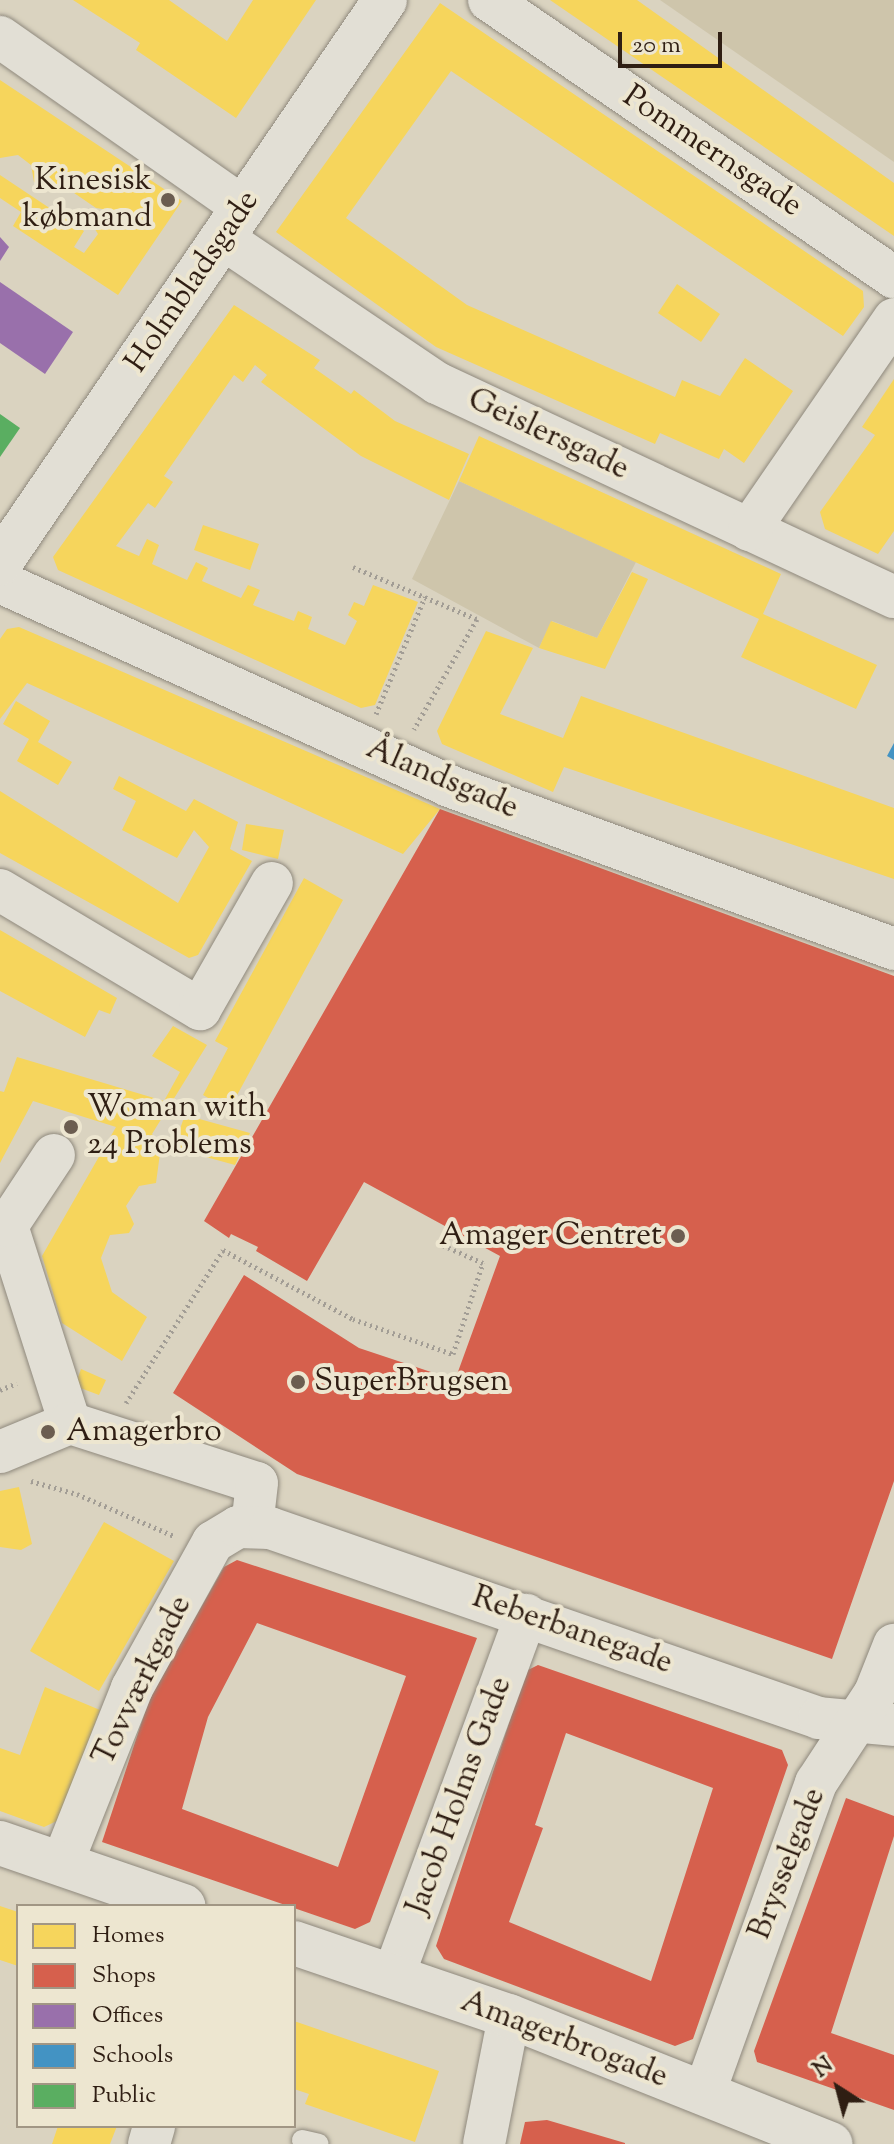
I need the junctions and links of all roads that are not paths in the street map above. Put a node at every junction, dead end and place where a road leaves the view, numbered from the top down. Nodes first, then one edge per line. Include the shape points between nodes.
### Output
1 (385, 0) edge
2 (489, 0) edge
3 (0, 37) edge
4 (233, 223) junction
5 (894, 277) edge
6 (894, 319) edge
7 (749, 530) junction
8 (0, 563) edge
9 (0, 582) edge
10 (894, 597) edge
11 (272, 883) dead end
12 (0, 890) edge
13 (894, 949) edge
14 (54, 1155) dead end
15 (4, 1227) edge
16 (95, 1434) junction
17 (11, 1465) edge
18 (252, 1526) junction
19 (526, 1615) junction
20 (894, 1645) edge
21 (874, 1724) edge
22 (0, 1843) edge
23 (62, 1864) junction
24 (177, 1904) edge
25 (296, 1944) edge
26 (393, 1977) junction
27 (509, 2016) junction
28 (704, 2094) junction
29 (484, 2144) edge
30 (830, 2144) edge

1 - 4 street, Holmbladsgade
2 - 5 street, Pommernsgade
3 - 4 street, Geislersgade
4 - 7 street, Geislersgade via 437,383
4 - 8 street, Holmbladsgade
6 - 7 street
7 - 10 street, Geislersgade
9 - 13 street, Ålandsgade via 398,762
11 - 12 street via 200,1009
14 - 15 street
15 - 16 street
16 - 17 street
16 - 18 street via 257,1483
18 - 19 street, Reberbanegade
18 - 23 street, Tovværkgade via 238,1527 213,1542 132,1688
19 - 21 street, Reberbanegade via 819,1718
19 - 26 street, Jacob Holms Gade
20 - 21 street, Brysselgade
21 - 28 street, Brysselgade via 816,1783
22 - 23 street
23 - 24 street
25 - 26 street, Amagerbrogade
26 - 27 street, Amagerbrogade
27 - 28 street, Amagerbrogade
27 - 29 street
28 - 30 street, Amagerbrogade

